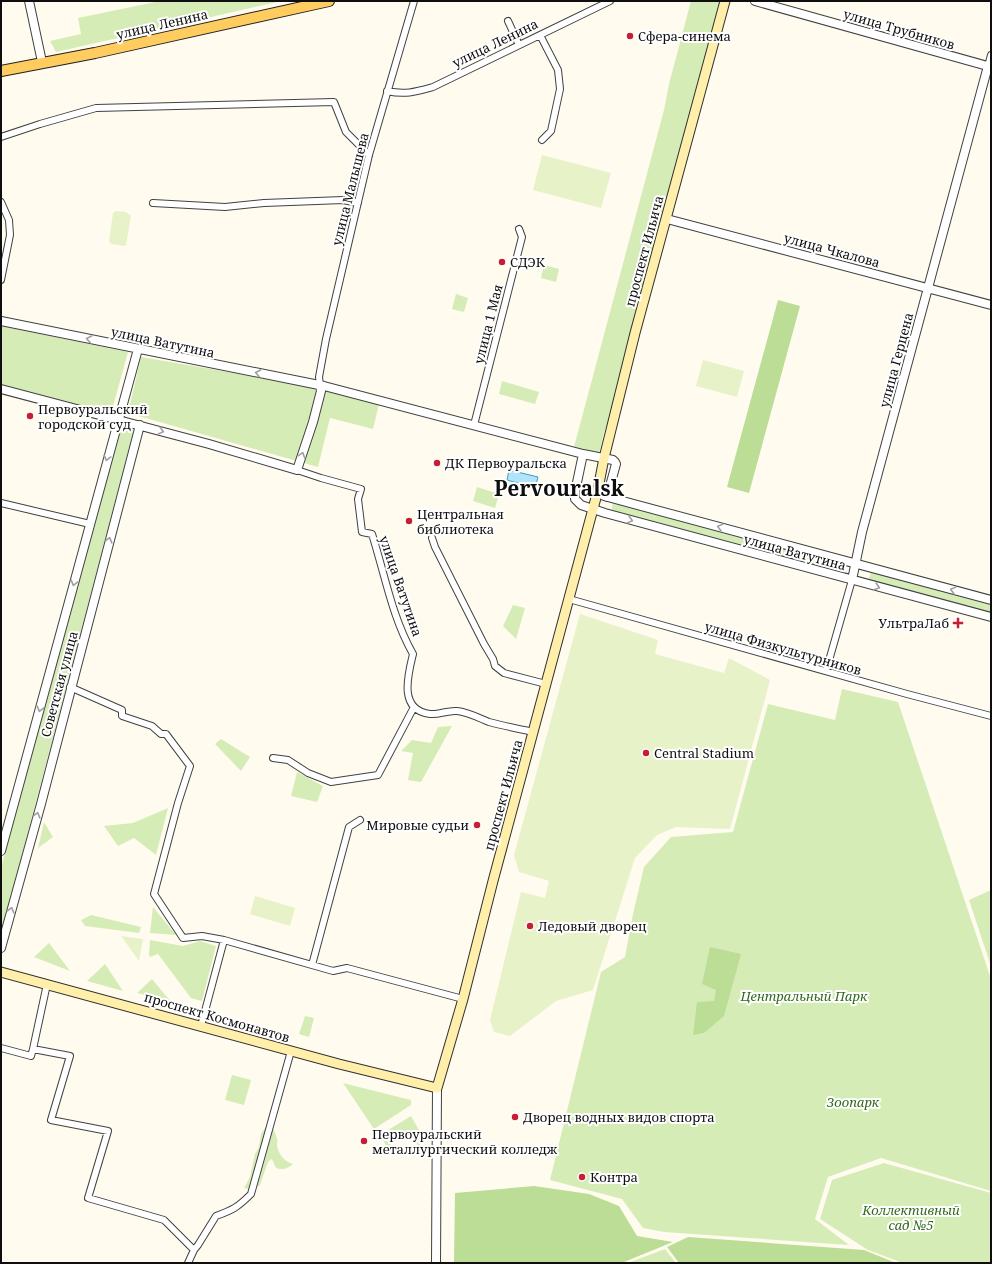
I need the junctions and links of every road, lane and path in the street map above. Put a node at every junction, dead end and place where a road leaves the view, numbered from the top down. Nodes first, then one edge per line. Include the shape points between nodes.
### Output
1 (29, 1) edge
2 (329, 1) edge
3 (414, 1) edge
4 (610, 1) edge
5 (725, 1) edge
6 (755, 1) edge
7 (508, 22) dead end
8 (540, 35) junction
9 (519, 45) junction
10 (991, 55) edge
11 (42, 62) junction
12 (990, 67) edge
13 (1, 71) edge
14 (388, 92) junction
15 (1, 137) edge
16 (542, 140) dead end
17 (369, 155) junction
18 (1, 202) edge
19 (153, 203) dead end
20 (358, 203) junction
21 (667, 219) junction
22 (519, 230) dead end
23 (1, 280) edge
24 (928, 288) junction
25 (991, 305) edge
26 (1, 321) edge
27 (138, 348) junction
28 (320, 385) junction
29 (1, 389) edge
30 (118, 420) junction
31 (140, 425) junction
32 (474, 425) junction
33 (583, 454) junction
34 (604, 458) junction
35 (297, 470) junction
36 (596, 494) junction
37 (607, 497) junction
38 (1, 503) edge
39 (593, 508) junction
40 (90, 524) junction
41 (432, 538) dead end
42 (855, 563) junction
43 (852, 580) junction
44 (569, 599) junction
45 (991, 600) edge
46 (991, 617) edge
47 (826, 671) junction
48 (546, 684) junction
49 (70, 687) junction
50 (414, 706) junction
51 (991, 716) edge
52 (534, 732) junction
53 (273, 758) dead end
54 (360, 820) dead end
55 (1, 851) edge
56 (224, 940) junction
57 (1, 948) edge
58 (312, 965) junction
59 (1, 972) edge
60 (48, 984) junction
61 (463, 998) junction
62 (201, 1026) junction
63 (1, 1048) edge
64 (33, 1049) junction
65 (291, 1051) junction
66 (437, 1088) junction
67 (194, 1250) junction
68 (188, 1263) edge
69 (436, 1263) edge

1 - 11 street
2 - 11 main road, улица Ленина via 53,62
3 - 14 street, улица Малышева
4 - 8 street, улица Ленина
5 - 21 main road, проспект Ильича
6 - 12 street, улица Трубников
7 - 9 street
8 - 9 street, улица Ленина
8 - 16 street via 560,78 558,103 551,131
9 - 14 street, улица Ленина via 432,87 409,94
10 - 12 street, улица Герцена
11 - 13 main road, улица Ленина
12 - 24 street, улица Герцена
14 - 17 street, улица Малышева
15 - 17 street via 96,108 334,102 346,132
17 - 20 street, улица Малышева
18 - 23 street via 9,220 10,235
19 - 20 street via 225,207 264,202 343,200
20 - 28 street, улица Малышева via 326,339 319,376
21 - 24 street, улица Чкалова
21 - 34 main road, проспект Ильича
22 - 32 street, улица 1 Мая via 522,237
24 - 25 street, улица Чкалова
24 - 42 street, улица Герцена
27 -> 26 street, улица Ватутина
28 -> 27 street, улица Ватутина
27 - 30 street, Советская улица
28 - 32 street, улица Ватутина
35 -> 28 street via 313,422 321,391
29 - 30 street, улица Ватутина
30 - 31 street, улица Ватутина
30 -> 40 street, Советская улица
31 -> 35 street, улица Ватутина
49 -> 31 street, Советская улица
32 - 33 street, улица Ватутина
33 - 34 street, улица Ватутина
33 - 39 street via 575,499 581,505
34 - 36 main road, проспект Ильича
34 - 37 street via 616,464
35 - 50 street, улица Ватутина via 360,489 358,499 362,532 372,534 398,624 413,654 407,692
36 - 37 street, улица Ватутина
36 - 39 main road, проспект Ильича
37 - 39 street
42 -> 37 street, улица Ватутина
38 - 40 street
39 -> 43 street, улица Ватутина
39 - 44 main road, проспект Ильича
40 -> 55 street, Советская улица
41 - 48 street via 495,666 504,673
42 - 43 street, улица Герцена
45 -> 42 street, улица Ватутина
43 -> 46 street, улица Ватутина
43 - 47 street, улица Герцена
44 - 47 street, улица Физкультурников
44 - 48 main road, проспект Ильича
47 - 51 street, улица Физкультурников
48 - 52 main road, проспект Ильича
49 - 56 street via 122,710 122,716 152,726 161,734 166,734 190,766 154,894 183,938 202,936
57 -> 49 street, Советская улица
50 - 52 street via 422,712 431,714 457,711
50 - 53 street via 378,775 331,782 308,773 288,760
52 - 61 main road, проспект Ильича
54 - 58 street via 349,827
56 - 58 street
56 - 62 street
58 - 61 street via 333,971 347,968
59 - 60 main road, проспект Космонавтов
60 - 62 main road, проспект Космонавтов
60 - 64 street
61 - 66 main road, проспект Ильича
62 - 65 main road, проспект Космонавтов
63 - 64 street via 31,1056
64 - 67 street via 70,1056 51,1120 108,1131 88,1198 164,1220
65 - 66 main road, проспект Космонавтов
65 - 67 street via 251,1194 231,1211 216,1216
66 - 69 street, проспект Ильича
67 - 68 street

